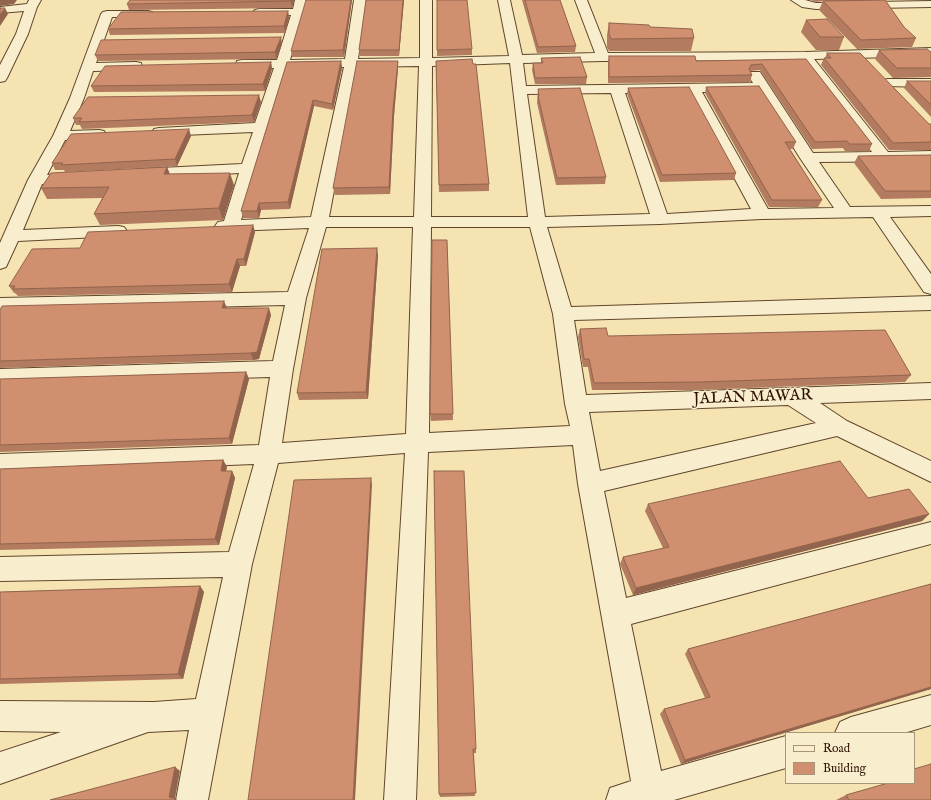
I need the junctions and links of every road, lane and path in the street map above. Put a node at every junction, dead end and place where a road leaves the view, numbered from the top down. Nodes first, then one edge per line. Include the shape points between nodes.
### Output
1 (112, 0) edge
2 (360, 0) edge
3 (426, 0) edge
4 (504, 0) edge
5 (581, 0) edge
6 (802, 3) edge
7 (33, 4) edge
8 (931, 4) edge
9 (300, 6) edge
10 (0, 10) edge
11 (250, 12) edge
12 (107, 14) junction
13 (162, 14) edge
14 (816, 16) dead end
15 (22, 34) junction
16 (7, 36) dead end
17 (276, 38) edge
18 (292, 38) junction
19 (97, 41) junction
20 (113, 41) edge
21 (840, 41) edge
22 (931, 52) edge
23 (857, 54) junction
24 (742, 56) junction
25 (805, 56) junction
26 (603, 57) junction
27 (516, 58) junction
28 (351, 62) junction
29 (426, 62) junction
30 (282, 63) junction
31 (228, 64) edge
32 (3, 65) edge
33 (89, 66) junction
34 (151, 66) edge
35 (881, 75) junction
36 (0, 78) edge
37 (931, 83) edge
38 (763, 87) junction
39 (694, 88) junction
40 (617, 89) junction
41 (520, 90) junction
42 (899, 94) edge
43 (255, 96) edge
44 (271, 96) junction
45 (77, 98) junction
46 (92, 98) edge
47 (261, 127) junction
48 (145, 132) edge
49 (114, 134) edge
50 (60, 136) junction
51 (884, 156) junction
52 (931, 156) edge
53 (808, 158) junction
54 (248, 168) junction
55 (123, 175) edge
56 (91, 177) edge
57 (36, 180) junction
58 (877, 211) junction
59 (931, 211) edge
60 (845, 212) junction
61 (762, 214) junction
62 (660, 219) junction
63 (423, 221) junction
64 (319, 222) junction
65 (537, 222) junction
66 (231, 226) junction
67 (208, 227) edge
68 (137, 230) edge
69 (12, 236) junction
70 (0, 263) edge
71 (931, 288) edge
72 (296, 298) junction
73 (931, 303) edge
74 (0, 305) edge
75 (563, 314) junction
76 (282, 369) junction
77 (0, 377) edge
78 (931, 391) edge
79 (793, 397) junction
80 (576, 404) junction
81 (839, 427) junction
82 (583, 434) junction
83 (417, 442) junction
84 (269, 454) junction
85 (0, 464) edge
86 (931, 472) edge
87 (590, 484) junction
88 (931, 533) edge
89 (238, 564) junction
90 (0, 569) edge
91 (616, 614) junction
92 (931, 710) edge
93 (208, 714) junction
94 (0, 716) edge
95 (154, 717) junction
96 (854, 732) edge
97 (785, 752) edge
98 (0, 768) edge
99 (636, 796) edge
100 (192, 800) edge
101 (400, 800) edge

1 - 12 street
2 - 28 street
3 - 29 street
4 - 27 street
5 - 26 street
6 - 8 street
6 - 14 street
7 - 10 street
7 - 15 street
9 - 11 street
9 - 18 street
12 - 13 street
12 - 19 street
15 - 16 street
15 - 32 street
17 - 18 street
18 - 30 street
19 - 20 street
19 - 33 street
21 - 23 street
22 - 23 street
23 - 25 street
23 - 35 street
24 - 25 street
24 - 26 street
24 - 38 street
25 - 51 street
26 - 27 street
27 - 29 street
27 - 41 street
28 - 29 street
28 - 30 street
28 - 64 street
29 - 63 street
30 - 31 street
30 - 44 street
32 - 36 street
33 - 34 street
33 - 45 street
35 - 37 street
35 - 42 street
38 - 39 street
38 - 53 street
39 - 40 street
39 - 61 street
40 - 41 street
40 - 62 street
41 - 65 street
43 - 44 street
44 - 47 street
45 - 46 street
45 - 50 street
47 - 48 street
47 - 54 street
49 - 50 street
50 - 57 street
51 - 52 street
51 - 53 street
53 - 60 street
54 - 55 street
54 - 66 street
56 - 57 street
57 - 69 street
58 - 59 street
58 - 60 street
58 - 71 street
60 - 61 street
61 - 62 street
62 - 65 street
63 - 64 street
63 - 65 street
63 - 83 street
64 - 66 street
64 - 72 street
65 - 75 street
66 - 67 street
68 - 69 street
69 - 70 street
72 - 74 street
72 - 76 street
73 - 75 street
75 - 80 street
76 - 77 street
76 - 84 street
78 - 79 street, JALAN MAWAR
79 - 80 street, JALAN MAWAR
79 - 81 street
80 - 82 street
81 - 86 street
81 - 87 street
82 - 83 street
82 - 87 street
83 - 84 street
83 - 101 street
84 - 85 street
84 - 89 street
87 - 91 street
88 - 91 street
89 - 90 street
89 - 93 street
91 - 99 street
92 - 96 street
93 - 95 street
93 - 100 street
94 - 95 street
95 - 98 street
97 - 99 street

